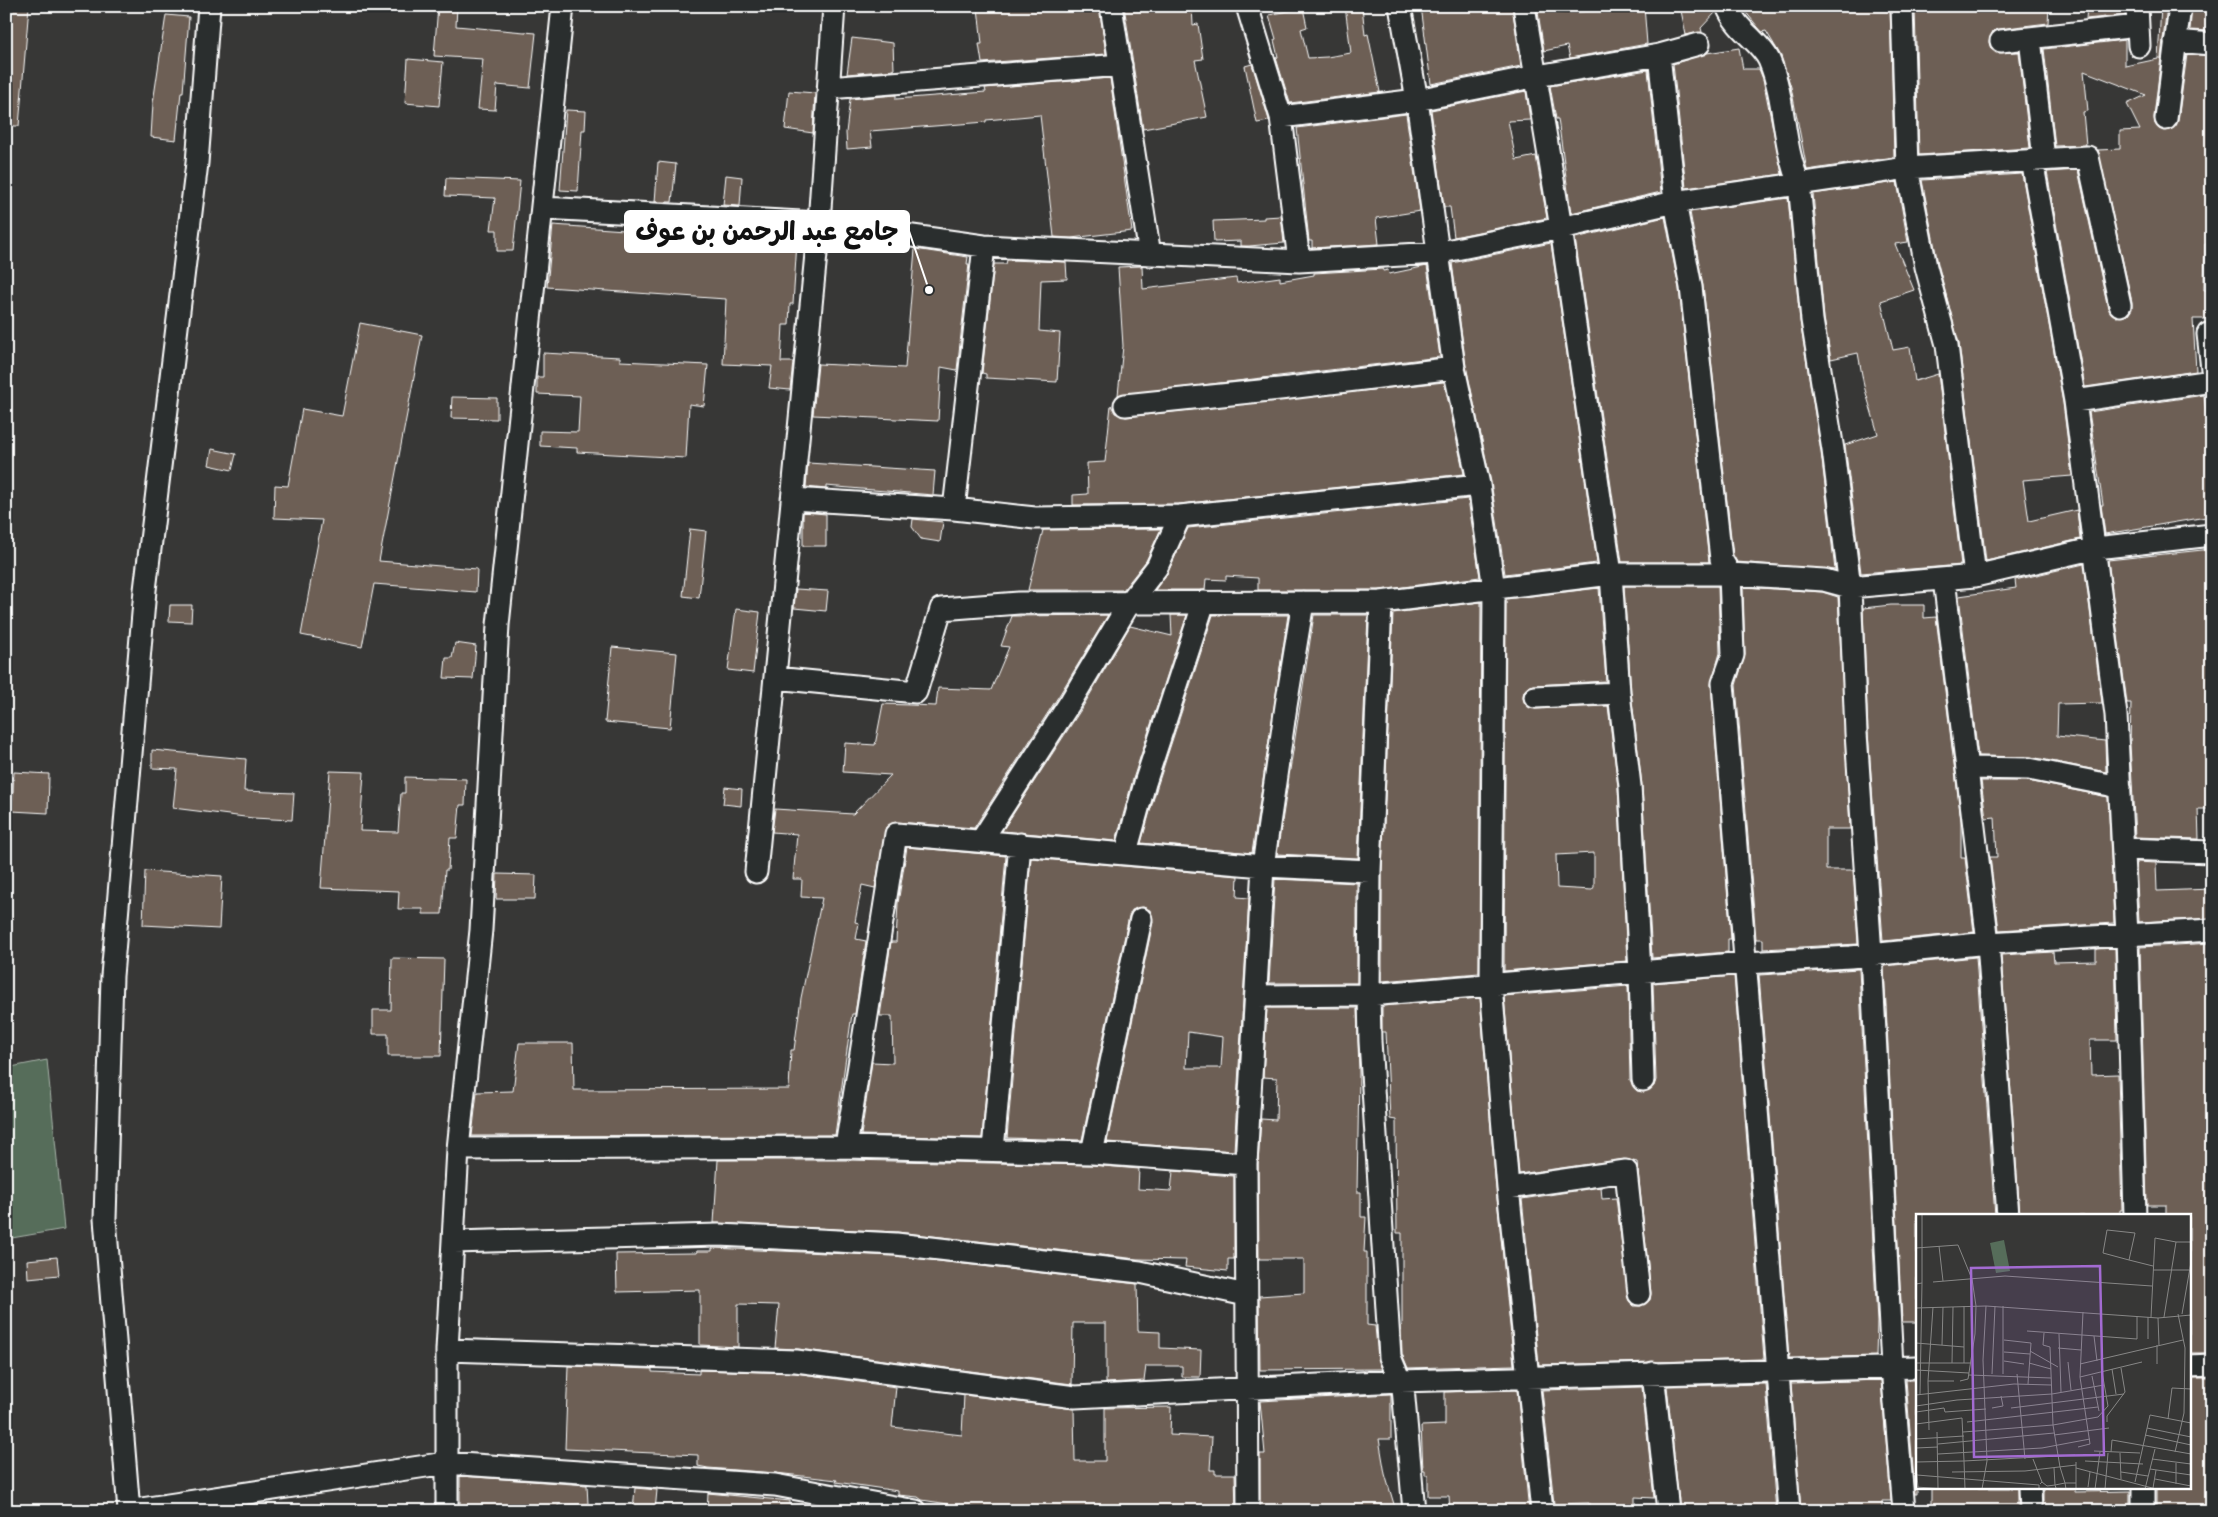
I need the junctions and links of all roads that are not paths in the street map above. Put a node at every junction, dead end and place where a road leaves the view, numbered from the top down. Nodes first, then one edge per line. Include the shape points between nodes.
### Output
1 (210, 6) edge
2 (563, 6) edge
3 (834, 6) edge
4 (1111, 6) edge
5 (1400, 6) edge
6 (1524, 6) edge
7 (1727, 6) edge
8 (1902, 6) edge
9 (2180, 6) edge
10 (1249, 7) edge
11 (2138, 26) edge
12 (2030, 39) junction
13 (2000, 41) dead end
14 (2176, 41) junction
15 (1699, 44) dead end
16 (2212, 44) edge
17 (1659, 55) junction
18 (1121, 65) junction
19 (1537, 76) junction
20 (828, 88) junction
21 (1417, 100) junction
22 (1281, 117) junction
23 (2166, 119) dead end
24 (2038, 159) junction
25 (1907, 168) junction
26 (1799, 183) junction
27 (1675, 202) junction
28 (543, 208) junction
29 (819, 223) junction
30 (1561, 228) junction
31 (984, 246) junction
32 (1436, 253) junction
33 (1150, 255) junction
34 (1299, 262) junction
35 (2120, 305) dead end
36 (2208, 334) dead end
37 (1454, 368) junction
38 (2212, 369) edge
39 (2212, 381) edge
40 (2075, 401) junction
41 (1126, 404) dead end
42 (1479, 485) junction
43 (792, 498) junction
44 (954, 509) junction
45 (1180, 516) junction
46 (2212, 535) edge
47 (2096, 548) junction
48 (1611, 574) junction
49 (1730, 574) junction
50 (1975, 576) junction
51 (1944, 579) junction
52 (1850, 587) junction
53 (1494, 589) junction
54 (1130, 602) junction
55 (1204, 602) junction
56 (1303, 602) junction
57 (1381, 602) junction
58 (775, 678) junction
59 (1619, 692) junction
60 (1534, 698) dead end
61 (1968, 768) junction
62 (2120, 787) junction
63 (982, 840) junction
64 (1020, 844) junction
65 (2123, 849) junction
66 (1126, 852) junction
67 (2212, 852) edge
68 (1263, 866) junction
69 (1370, 871) junction
70 (756, 872) dead end
71 (1141, 919) dead end
72 (2212, 930) edge
73 (2127, 934) junction
74 (1988, 943) junction
75 (1871, 954) junction
76 (1745, 963) junction
77 (1640, 972) junction
78 (1491, 985) junction
79 (1369, 995) junction
80 (1256, 996) junction
81 (1643, 1080) dead end
82 (846, 1147) junction
83 (458, 1149) junction
84 (993, 1150) junction
85 (1092, 1153) junction
86 (1246, 1164) junction
87 (1508, 1188) junction
88 (2008, 1214) edge
89 (2135, 1214) edge
90 (454, 1242) junction
91 (1639, 1294) dead end
92 (1246, 1296) junction
93 (447, 1350) junction
94 (2212, 1365) edge
95 (2190, 1366) edge
96 (1916, 1367) edge
97 (1892, 1368) junction
98 (1776, 1369) junction
99 (1653, 1374) junction
100 (1528, 1376) junction
101 (1400, 1381) junction
102 (1246, 1388) junction
103 (446, 1463) junction
104 (2030, 1490) edge
105 (2143, 1490) edge
106 (128, 1510) edge
107 (447, 1511) edge
108 (916, 1511) edge
109 (1248, 1511) edge
110 (1414, 1511) edge
111 (1542, 1511) edge
112 (1668, 1511) edge
113 (1789, 1511) edge
114 (1904, 1511) edge
115 (2032, 1511) edge
116 (2143, 1511) edge

1 - 106 street via 197,163 145,590 112,976 105,1219
2 - 28 street
3 - 20 street
4 - 18 street
5 - 21 street
6 - 19 street
7 - 26 street via 1731,18 1768,59 1792,167
8 - 25 street
9 - 14 street
10 - 22 street
11 - 12 street
12 - 13 street
12 - 24 street
14 - 16 street
14 - 23 street
15 - 17 street
17 - 19 street
17 - 27 street
18 - 20 street
18 - 33 street
19 - 21 street
19 - 30 street
20 - 29 street
21 - 22 street
21 - 32 street
22 - 34 street
24 - 25 street
24 - 35 street via 2088,157
24 - 40 street
25 - 26 street
25 - 50 street via 1926,267 1947,345
26 - 27 street
26 - 52 street via 1812,320
27 - 30 street
27 - 49 street via 1691,287 1721,559
28 - 29 street
28 - 83 street via 498,625 481,930
29 - 31 street
29 - 43 street
30 - 32 street
30 - 48 street
31 - 33 street
31 - 44 street
32 - 34 street
32 - 37 street
33 - 34 street
36 - 38 street
37 - 41 street
37 - 42 street
39 - 40 street
40 - 47 street
42 - 45 street
42 - 53 street
43 - 44 street
43 - 58 street
44 - 45 street via 1035,518
45 - 54 street via 1157,567
46 - 47 street
47 - 50 street
47 - 62 street via 2116,715
48 - 49 street
48 - 53 street
48 - 59 street
49 - 52 street via 1824,580
49 - 76 street via 1733,655 1723,683
50 - 51 street
51 - 52 street
51 - 61 street
52 - 75 street
53 - 57 street
53 - 78 street
54 - 55 street
54 - 58 street via 1019,603 941,609 916,692
54 - 63 street
55 - 56 street
55 - 66 street
56 - 57 street
56 - 68 street
57 - 69 street
58 - 70 street
59 - 60 street
59 - 77 street via 1630,786
61 - 62 street via 2029,769
61 - 74 street
62 - 65 street
63 - 64 street
63 - 82 street via 896,834
64 - 66 street
64 - 84 street
65 - 67 street
65 - 73 street
66 - 68 street
68 - 69 street
68 - 80 street
69 - 79 street
71 - 85 street
72 - 73 street
73 - 74 street
73 - 89 street
74 - 75 street
74 - 88 street
75 - 76 street
75 - 97 street
76 - 77 street
76 - 98 street
77 - 78 street
77 - 81 street
78 - 79 street
78 - 87 street
79 - 80 street
79 - 101 street via 1390,1357
80 - 86 street
82 - 83 street
82 - 84 street
83 - 90 street
84 - 85 street
85 - 86 street
86 - 92 street
87 - 91 street via 1626,1171
87 - 100 street
90 - 92 street via 719,1235 896,1244 1140,1272
90 - 93 street
92 - 102 street
93 - 102 street via 796,1361 1075,1397
93 - 103 street
94 - 95 street
96 - 97 street
97 - 98 street
97 - 114 street
98 - 99 street
98 - 113 street
99 - 100 street
99 - 112 street
100 - 101 street
100 - 111 street
101 - 102 street
101 - 110 street
102 - 109 street
103 - 106 street
103 - 107 street
103 - 108 street via 774,1484
104 - 115 street
105 - 116 street

